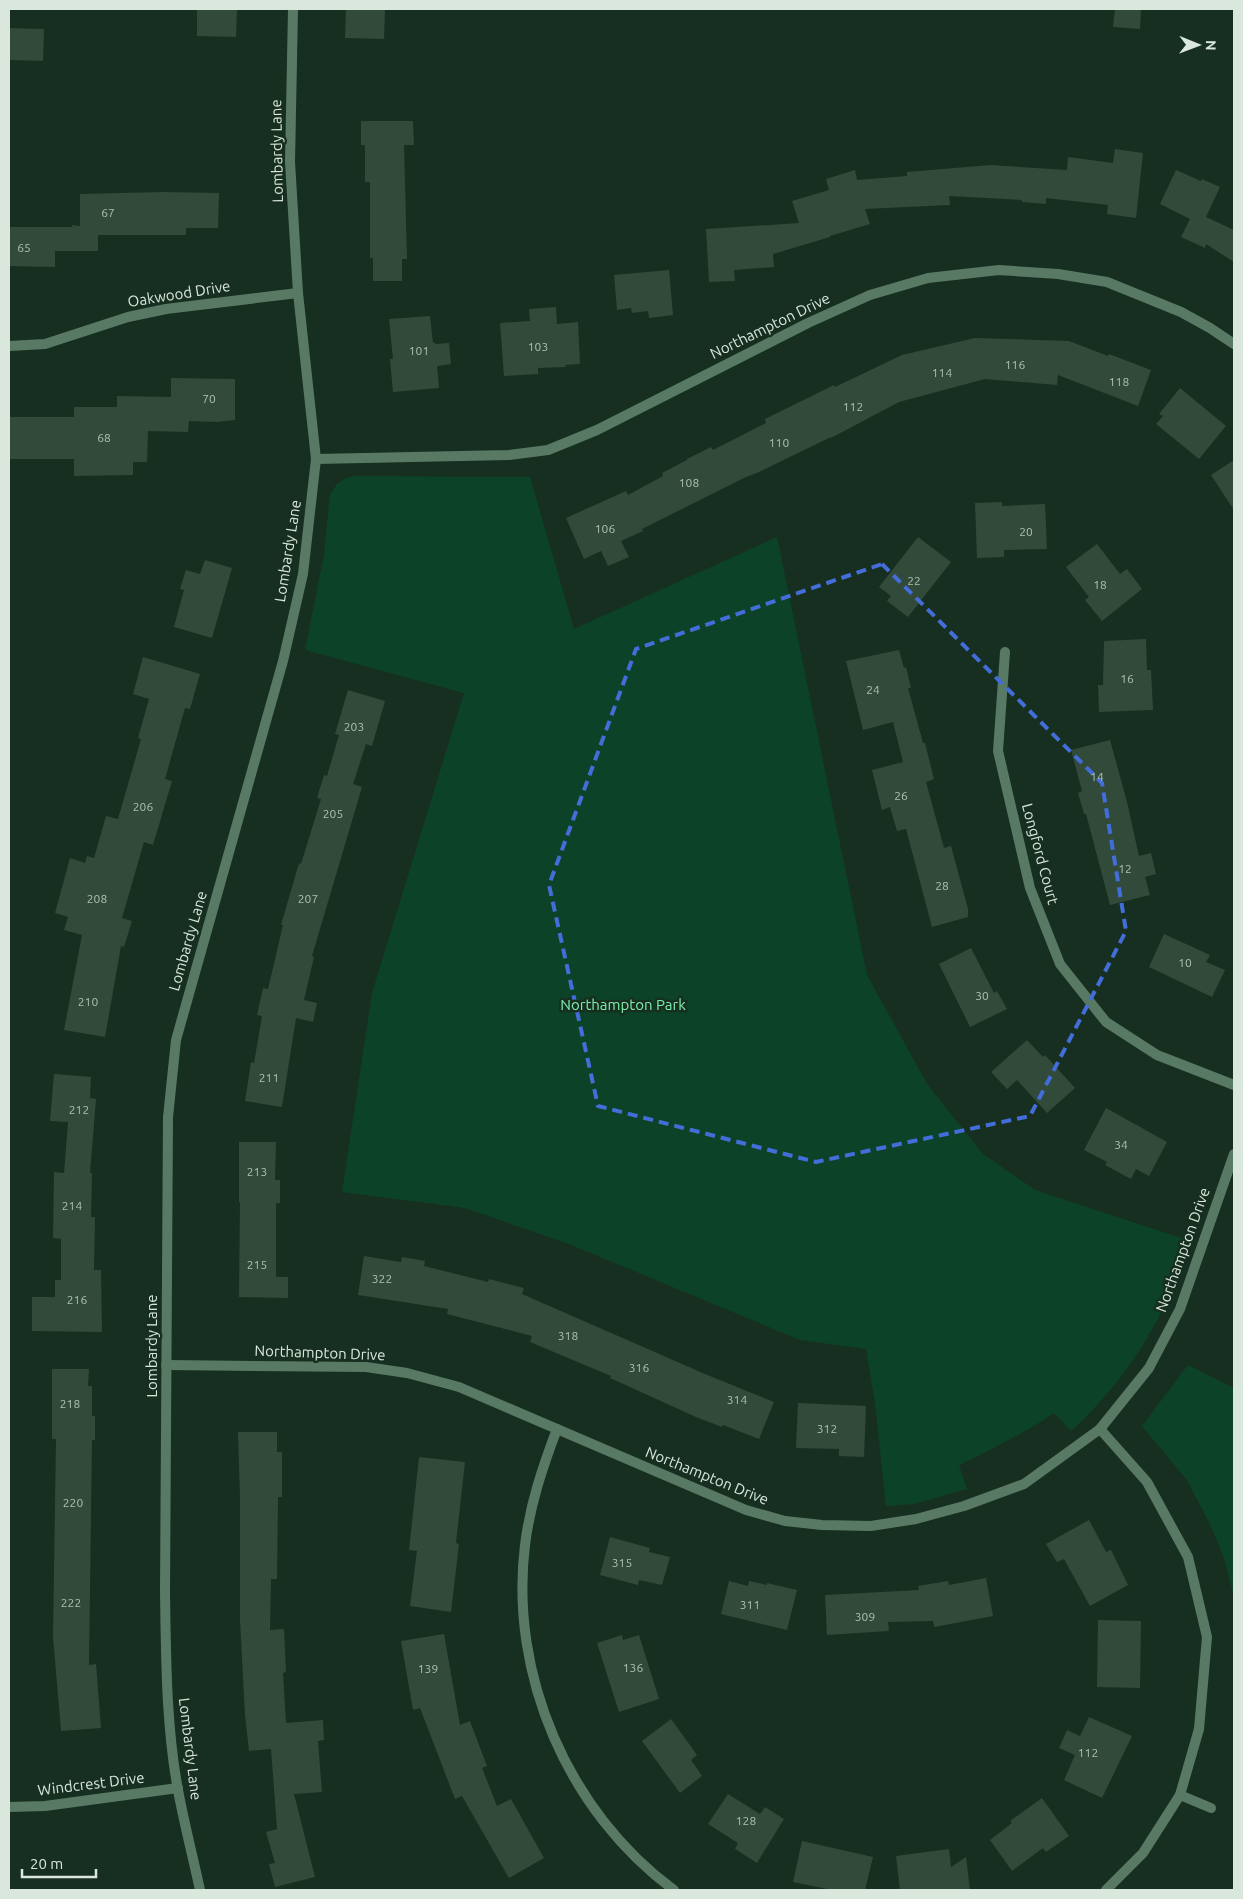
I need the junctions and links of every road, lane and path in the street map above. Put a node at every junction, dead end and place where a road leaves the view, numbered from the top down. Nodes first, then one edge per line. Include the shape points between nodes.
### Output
1 (293, 9) edge
2 (298, 293) junction
3 (1234, 344) edge
4 (9, 346) edge
5 (316, 459) junction
6 (1004, 652) dead end
7 (1234, 1085) edge
8 (1234, 1154) edge
9 (166, 1365) junction
10 (557, 1428) junction
11 (1100, 1429) junction
12 (178, 1788) junction
13 (1180, 1795) junction
14 (9, 1807) edge
15 (1211, 1808) dead end
16 (200, 1890) edge
17 (674, 1890) edge
18 (1106, 1890) edge

1 - 2 street, Lombardy Lane via 290,162
2 - 4 street, Oakwood Drive via 166,308 45,344
2 - 5 street, Lombardy Lane
3 - 5 street, Northampton Drive via 1181,312 1107,282 1058,274 999,270 928,278 861,299 597,430 548,450 509,455
5 - 9 street, Lombardy Lane via 303,574 283,661 176,1040 168,1117
6 - 7 street, Longford Court via 998,751 1030,888 1060,964 1106,1022 1157,1055
8 - 11 street, Northampton Drive via 1180,1309 1149,1368
9 - 10 street, Northampton Drive via 366,1367 407,1373 459,1387
9 - 12 street, Lombardy Lane via 166,1650 168,1702
10 - 11 street, Northampton Drive via 746,1510 785,1521 871,1526 916,1519 1024,1484
10 - 17 street via 536,1488 525,1544 523,1608 536,1685 560,1752 599,1816 639,1860
11 - 13 street via 1147,1482 1188,1557 1208,1637 1199,1729
12 - 14 street, Windcrest Drive via 45,1806
12 - 16 street, Lombardy Lane
13 - 15 street
13 - 18 street via 1143,1853

